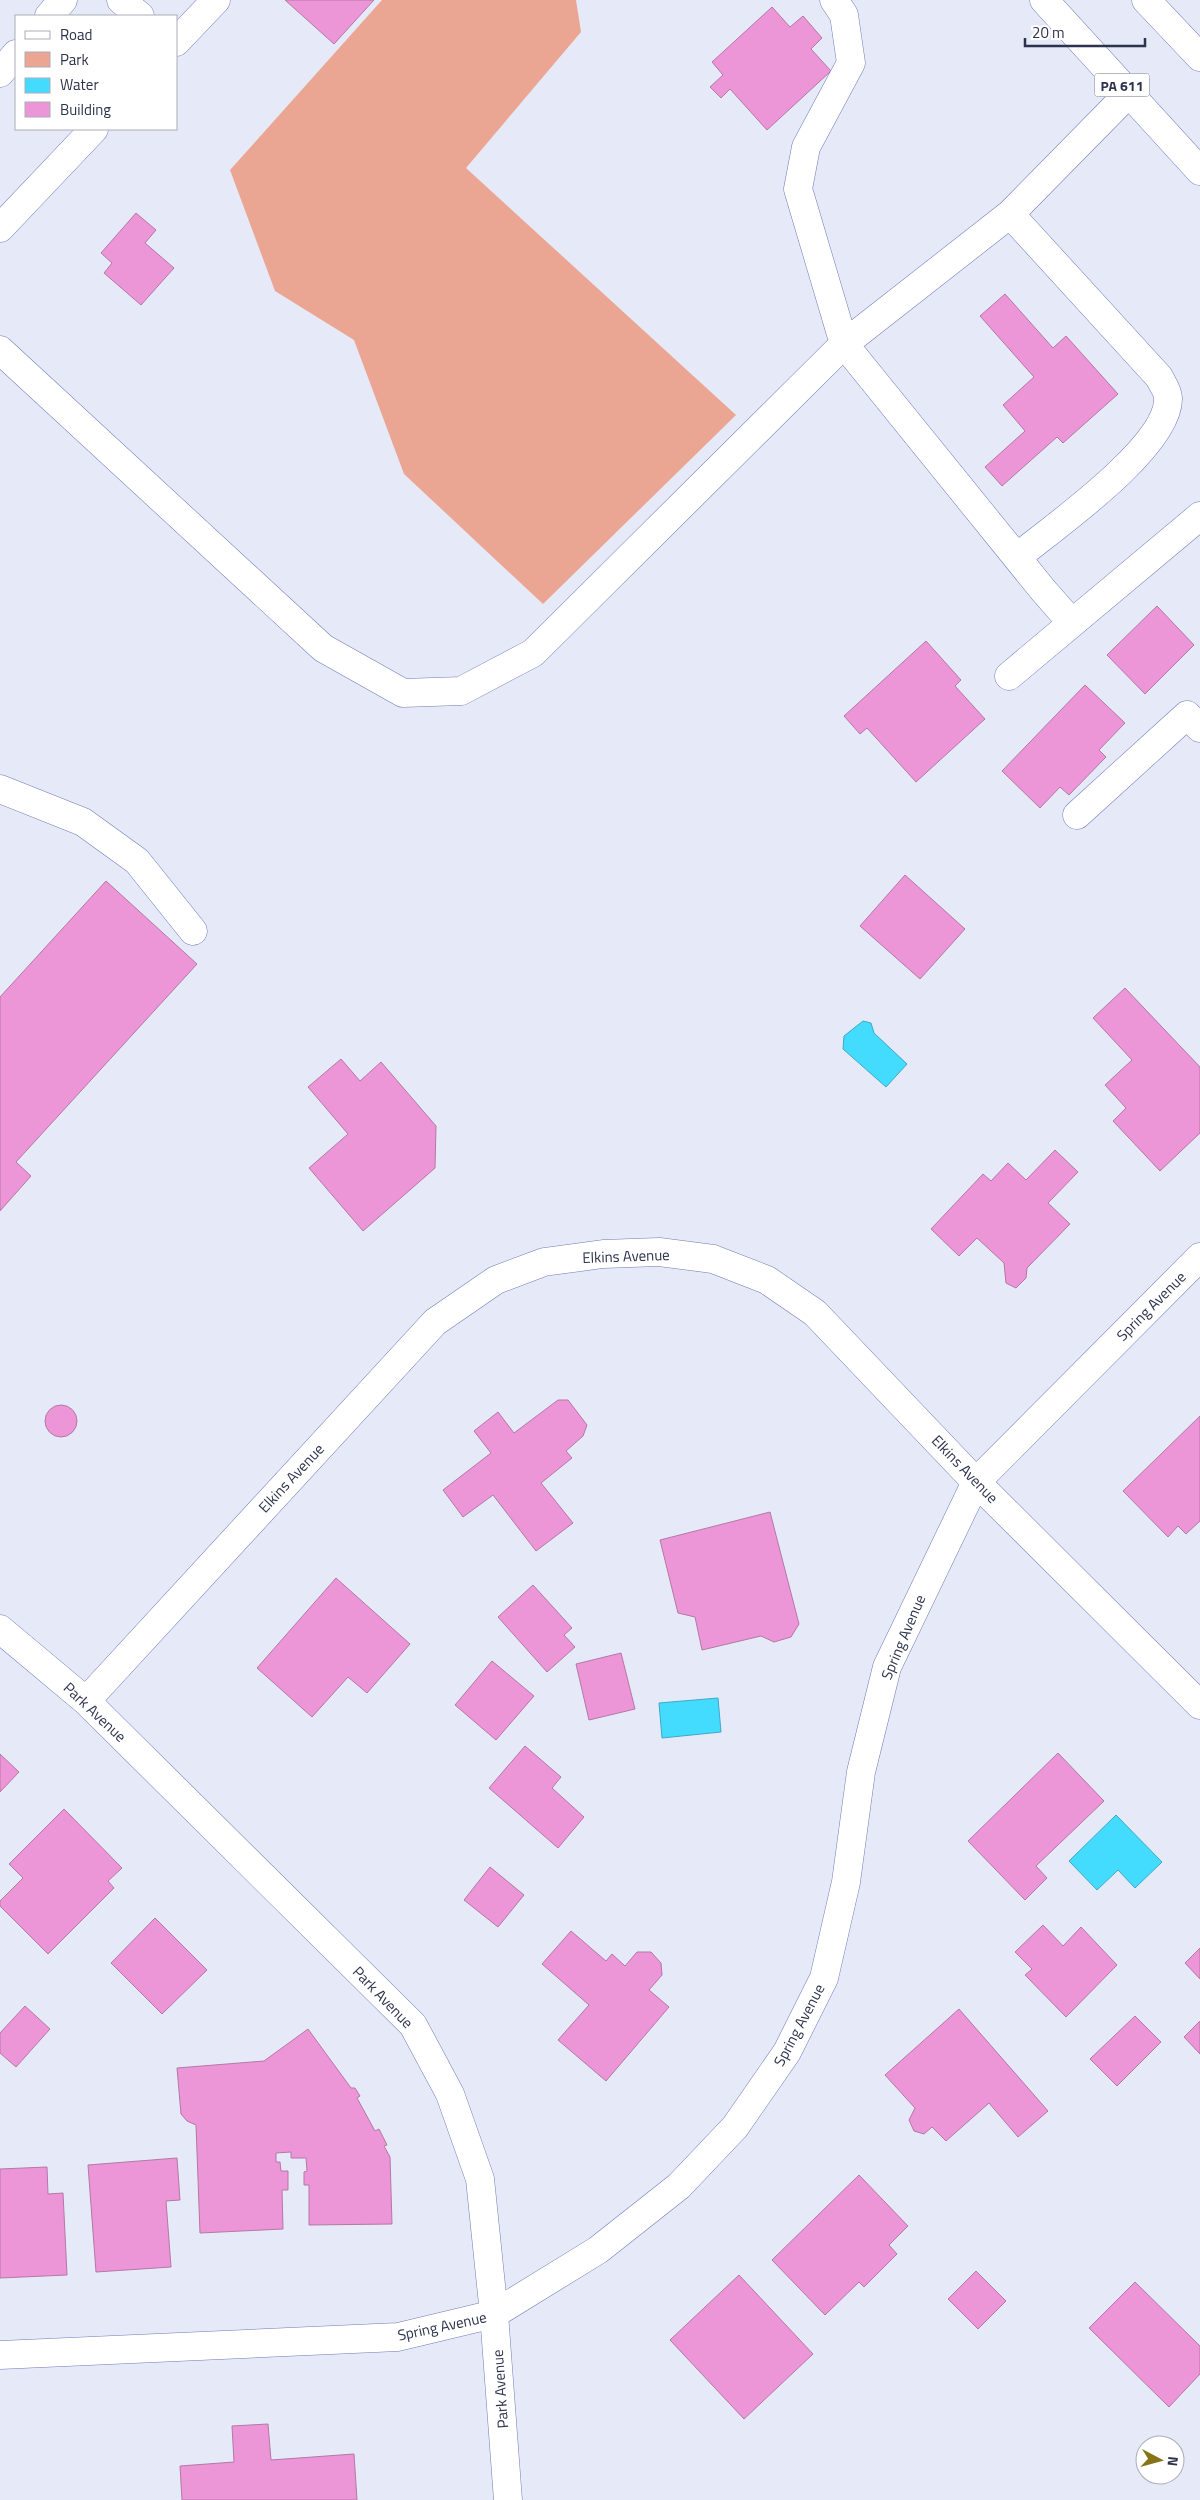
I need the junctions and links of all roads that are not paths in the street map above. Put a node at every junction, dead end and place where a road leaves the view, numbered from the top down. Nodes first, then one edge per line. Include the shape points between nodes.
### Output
1 (62, 0) edge
2 (121, 0) edge
3 (216, 0) edge
4 (834, 0) edge
5 (1044, 0) edge
6 (1146, 0) edge
7 (50, 15) edge
8 (139, 15) edge
9 (178, 40) edge
10 (15, 55) edge
11 (1200, 56) edge
12 (0, 73) edge
13 (1129, 93) junction
14 (93, 130) edge
15 (1196, 157) edge
16 (1010, 214) junction
17 (0, 228) edge
18 (844, 344) junction
19 (0, 350) edge
20 (1200, 516) edge
21 (1017, 557) junction
22 (1072, 623) junction
23 (1009, 676) dead end
24 (1200, 728) edge
25 (0, 789) edge
26 (1077, 815) dead end
27 (193, 932) dead end
28 (1200, 1257) edge
29 (976, 1482) junction
30 (0, 1629) edge
31 (86, 1701) junction
32 (1200, 1705) edge
33 (494, 2314) junction
34 (0, 2355) edge
35 (508, 2500) edge

1 - 7 main road
2 - 8 main road
3 - 9 main road
4 - 18 main road via 844,15 851,63 806,147 798,189
5 - 13 main road, PA 611
6 - 11 main road
10 - 12 main road
13 - 15 main road, PA 611
13 - 16 main road
14 - 17 main road
16 - 18 main road
16 - 21 main road via 1159,376 1168,397 1163,420 1127,467
18 - 19 main road via 533,653 461,690 403,693 323,648
18 - 21 main road
20 - 22 main road
21 - 22 main road
22 - 23 main road
24 - 26 main road via 1187,715
25 - 27 main road via 83,822 137,860
28 - 29 main road, Spring Avenue
29 - 31 main road, Elkins Avenue via 815,1313 767,1280 713,1259 659,1252 603,1254 544,1262 496,1280 435,1322
29 - 32 main road, Elkins Avenue
29 - 33 main road, Spring Avenue via 886,1667 861,1772 846,1882 824,1978 787,2052 735,2127 679,2186 598,2250
30 - 31 main road, Park Avenue
31 - 33 main road, Park Avenue via 413,2026 450,2094 480,2179
33 - 34 main road, Spring Avenue via 398,2337
33 - 35 main road, Park Avenue

